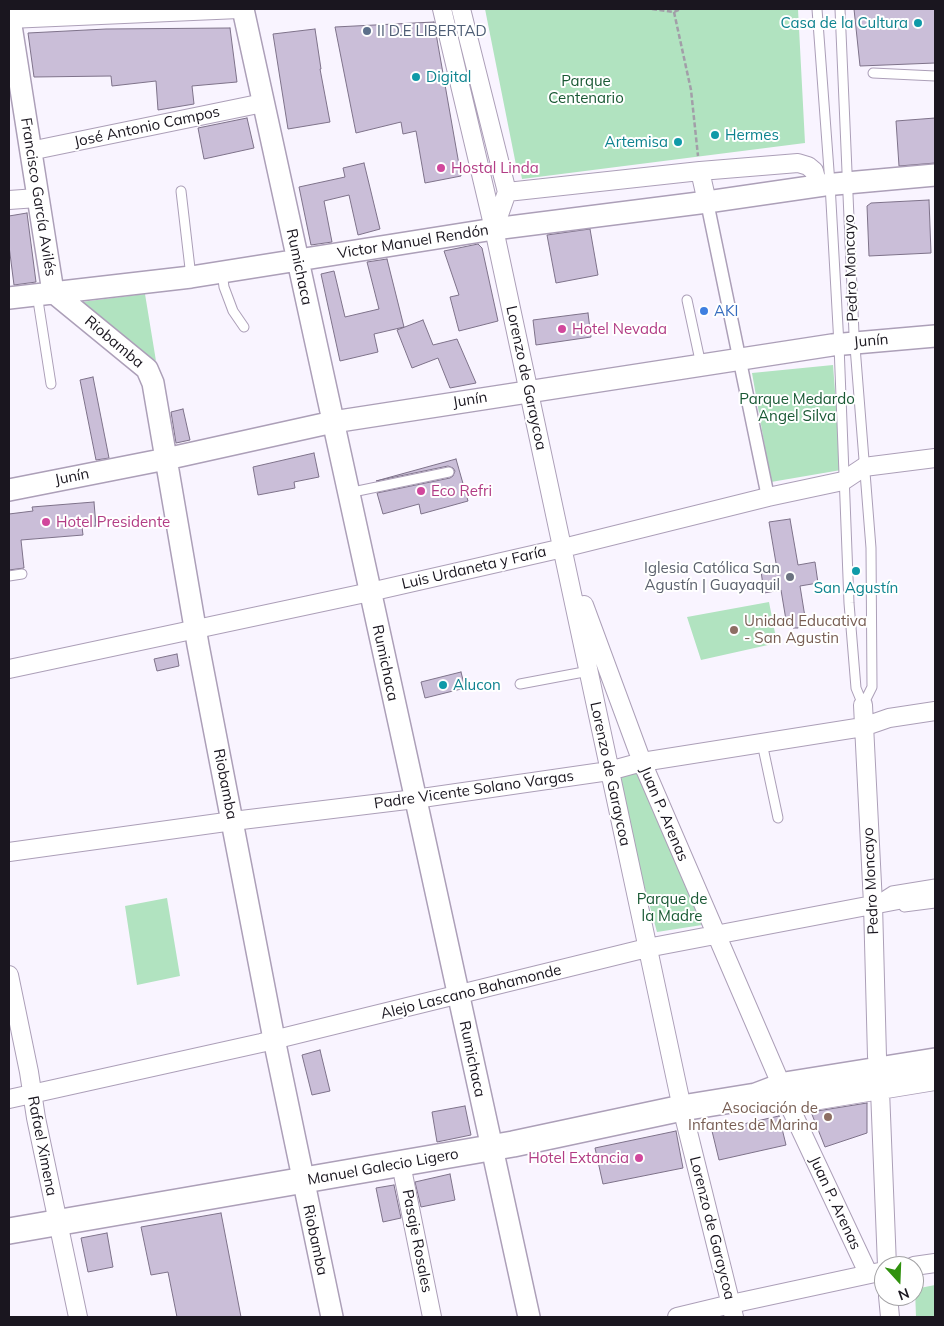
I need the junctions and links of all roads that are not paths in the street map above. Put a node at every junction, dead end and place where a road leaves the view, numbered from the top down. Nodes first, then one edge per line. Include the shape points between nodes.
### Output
1 (241, 9) edge
2 (442, 9) edge
3 (461, 9) edge
4 (817, 9) edge
5 (840, 9) edge
6 (9, 17) edge
7 (873, 73) dead end
8 (935, 76) edge
9 (263, 103) junction
10 (30, 151) junction
11 (700, 171) junction
12 (935, 175) edge
13 (832, 184) junction
14 (181, 191) dead end
15 (507, 192) junction
16 (37, 198) junction
17 (9, 200) edge
18 (707, 202) junction
19 (494, 229) junction
20 (298, 261) junction
21 (222, 272) junction
22 (191, 277) junction
23 (45, 293) junction
24 (9, 298) edge
25 (687, 300) dead end
26 (244, 327) dead end
27 (935, 336) edge
28 (847, 344) junction
29 (740, 359) junction
30 (701, 365) junction
31 (51, 384) dead end
32 (529, 391) junction
33 (333, 422) junction
34 (935, 458) edge
35 (166, 459) junction
36 (864, 467) junction
37 (449, 472) dead end
38 (843, 481) junction
39 (9, 490) edge
40 (348, 493) junction
41 (768, 497) junction
42 (563, 548) junction
43 (22, 574) dead end
44 (9, 576) edge
45 (370, 592) junction
46 (195, 630) junction
47 (9, 669) edge
48 (589, 671) junction
49 (520, 684) dead end
50 (863, 705) junction
51 (935, 711) edge
52 (863, 727) junction
53 (762, 743) junction
54 (642, 762) junction
55 (609, 771) junction
56 (415, 799) junction
57 (778, 818) dead end
58 (233, 821) junction
59 (9, 852) edge
60 (935, 884) edge
61 (935, 893) edge
62 (935, 903) edge
63 (872, 904) junction
64 (716, 934) junction
65 (648, 948) junction
66 (9, 975) edge
67 (458, 995) junction
68 (274, 1039) junction
69 (877, 1057) dead end
70 (935, 1061) edge
71 (777, 1076) dead end
72 (935, 1081) edge
73 (880, 1090) junction
74 (32, 1094) junction
75 (756, 1096) junction
76 (9, 1099) edge
77 (789, 1106) junction
78 (682, 1108) junction
79 (491, 1148) junction
80 (401, 1164) junction
81 (303, 1182) junction
82 (58, 1222) junction
83 (9, 1231) edge
84 (886, 1256) edge
85 (874, 1268) edge
86 (874, 1273) edge
87 (733, 1310) edge
88 (78, 1317) edge
89 (332, 1317) edge
90 (432, 1317) edge
91 (529, 1317) edge
92 (677, 1317) edge

1 - 6 street
1 - 9 street, Rumichaca
2 - 19 street, Lorenzo de Garaycoa
3 - 15 street
4 - 13 lane, Pedro Moncayo
5 - 13 lane, Pedro Moncayo
6 - 10 street, Francisco García Avilés
7 - 8 lane
9 - 10 street, José Antonio Campos
9 - 20 street, Rumichaca
10 - 16 street, Francisco García Avilés
11 - 13 street via 798,163 808,166
11 - 15 street
11 - 18 street
12 - 13 street, Victor Manuel Rendón
13 - 18 street, Victor Manuel Rendón
13 - 28 lane, Pedro Moncayo
13 - 28 lane, Pedro Moncayo
14 - 22 lane
15 - 19 street
16 - 17 street
16 - 23 street, Francisco García Avilés
18 - 19 street, Victor Manuel Rendón
18 - 29 street
19 - 20 street, Victor Manuel Rendón
19 - 32 street, Lorenzo de Garaycoa
20 - 21 street, Victor Manuel Rendón
20 - 33 street, Rumichaca
21 - 22 street, Victor Manuel Rendón
21 - 26 lane via 233,311
22 - 23 street, Victor Manuel Rendón
23 - 24 street, Victor Manuel Rendón
23 - 31 lane
23 - 35 street, Riobamba via 147,369 153,383
25 - 30 lane
27 - 28 street, Junín
28 - 29 street, Junín
28 - 36 lane, Pedro Moncayo
28 - 38 lane, Pedro Moncayo
29 - 30 street, Junín
29 - 41 street
30 - 32 street, Junín
32 - 33 street, Junín
32 - 42 street, Lorenzo de Garaycoa
33 - 35 street, Junín
33 - 40 street, Rumichaca
34 - 36 street, Luis Urdaneta y Faría
35 - 39 street, Junín
35 - 46 street, Riobamba
36 - 38 street, Luis Urdaneta y Faría
36 - 50 lane, Pedro Moncayo via 871,548 873,638 872,687
37 - 40 lane
38 - 41 street, Luis Urdaneta y Faría
38 - 50 lane, Pedro Moncayo via 855,679
40 - 45 street, Rumichaca
41 - 42 street, Luis Urdaneta y Faría
42 - 45 street, Luis Urdaneta y Faría
42 - 48 street, Lorenzo de Garaycoa
42 - 54 street, Juan P. Arenas
43 - 44 lane
45 - 46 street, Luis Urdaneta y Faría
45 - 56 street, Rumichaca
46 - 47 street, Luis Urdaneta y Faría
46 - 58 street, Riobamba
48 - 49 lane
48 - 55 street, Lorenzo de Garaycoa
50 - 52 street, Pedro Moncayo
51 - 52 street, Padre Vicente Solano Vargas via 889,718
52 - 53 street, Padre Vicente Solano Vargas
52 - 63 street, Pedro Moncayo
53 - 54 street, Padre Vicente Solano Vargas
53 - 57 lane
54 - 55 street, Padre Vicente Solano Vargas
54 - 64 street, Juan P. Arenas
55 - 56 street, Padre Vicente Solano Vargas
55 - 65 street, Lorenzo de Garaycoa
56 - 58 street, Padre Vicente Solano Vargas
56 - 67 street, Rumichaca
58 - 59 street, Padre Vicente Solano Vargas
58 - 68 street, Riobamba
60 - 63 lane via 892,891
61 - 63 street, Alejo Lascano Bahamonde
62 - 63 lane via 889,910
63 - 64 street, Alejo Lascano Bahamonde
63 - 69 street, Pedro Moncayo
64 - 65 street, Alejo Lascano Bahamonde
64 - 71 street, Juan P. Arenas
65 - 67 street, Alejo Lascano Bahamonde
65 - 78 street, Lorenzo de Garaycoa
66 - 74 street, Rafael Ximena
67 - 68 street, Alejo Lascano Bahamonde
67 - 79 street, Rumichaca
68 - 74 street, Alejo Lascano Bahamonde
68 - 81 street, Riobamba
70 - 75 main road, Manuel Galecio Ligero via 785,1085
72 - 73 street, Manuel Galecio Ligero
73 - 77 street, Manuel Galecio Ligero
73 - 84 street
74 - 76 street, Alejo Lascano Bahamonde
74 - 82 street, Rafael Ximena
75 - 77 street, Manuel Galecio Ligero
75 - 78 main road, Manuel Galecio Ligero
77 - 85 street, Juan P. Arenas
78 - 79 main road, Manuel Galecio Ligero
78 - 87 street, Lorenzo de Garaycoa
79 - 80 main road, Manuel Galecio Ligero
79 - 91 street, Rumichaca
80 - 81 main road, Manuel Galecio Ligero
80 - 90 street, Pasaje Rosales
81 - 82 main road, Manuel Galecio Ligero
81 - 89 street, Riobamba
82 - 83 main road, Manuel Galecio Ligero
82 - 88 street, Rafael Ximena
86 - 87 street
87 - 92 street

